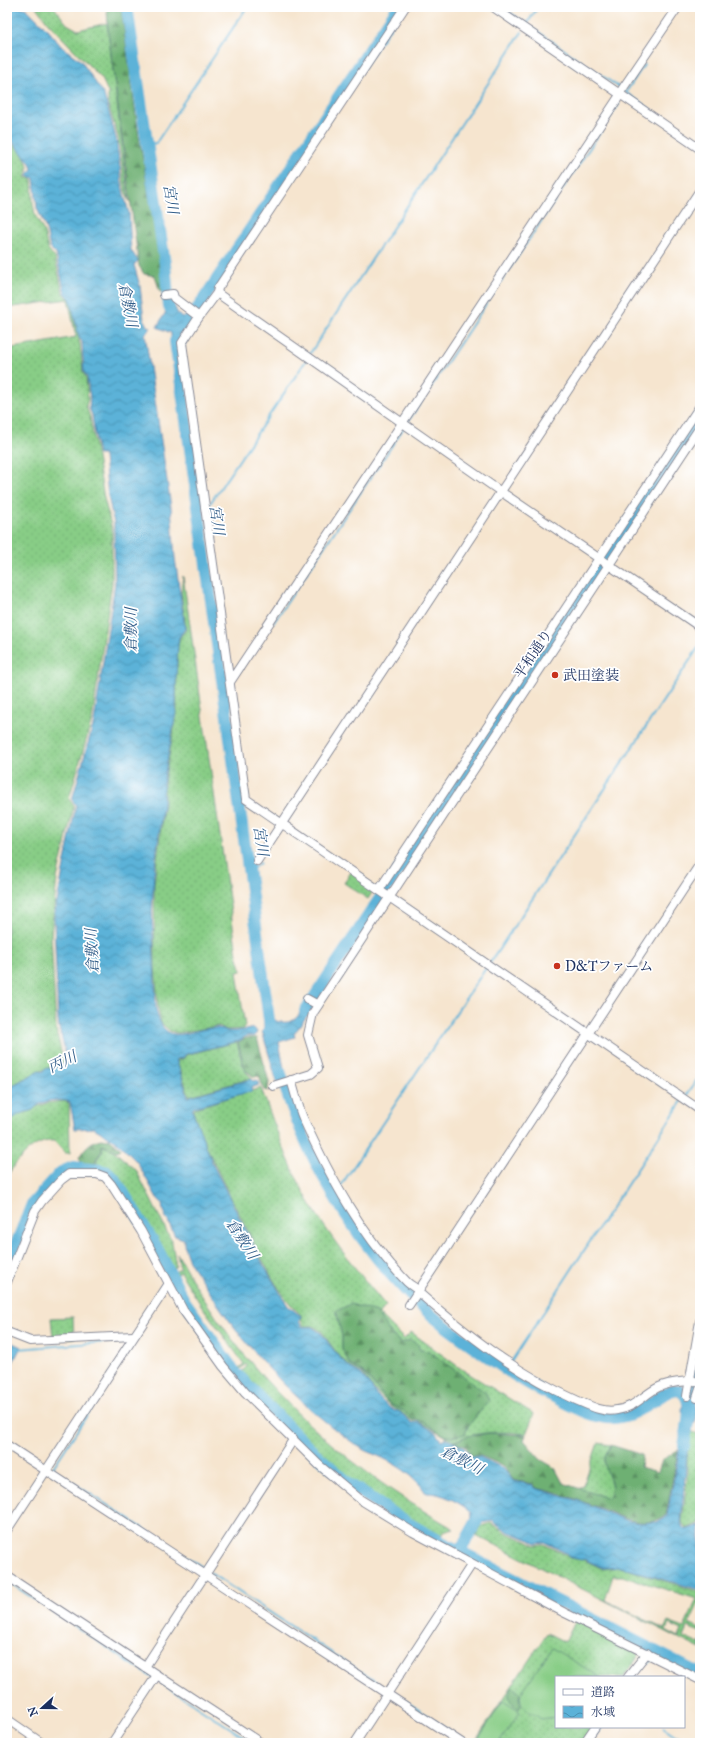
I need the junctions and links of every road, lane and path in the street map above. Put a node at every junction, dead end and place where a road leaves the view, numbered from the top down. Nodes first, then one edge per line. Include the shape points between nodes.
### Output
1 (405, 7) edge
2 (493, 7) edge
3 (678, 7) edge
4 (621, 92) junction
5 (700, 149) edge
6 (700, 190) edge
7 (217, 293) junction
8 (167, 295) dead end
9 (196, 315) junction
10 (700, 406) edge
11 (405, 423) junction
12 (700, 427) edge
13 (504, 492) junction
14 (604, 560) junction
15 (700, 627) edge
16 (230, 685) junction
17 (284, 825) junction
18 (257, 861) dead end
19 (700, 864) edge
20 (384, 893) junction
21 (308, 999) dead end
22 (317, 1005) junction
23 (586, 1032) junction
24 (290, 1081) junction
25 (275, 1085) dead end
26 (700, 1110) edge
27 (7, 1282) edge
28 (168, 1285) junction
29 (417, 1291) junction
30 (410, 1304) dead end
31 (700, 1321) edge
32 (7, 1332) edge
33 (133, 1336) junction
34 (695, 1383) edge
35 (687, 1396) dead end
36 (697, 1398) dead end
37 (293, 1440) junction
38 (7, 1445) edge
39 (46, 1470) junction
40 (7, 1530) edge
41 (472, 1564) junction
42 (206, 1572) junction
43 (7, 1576) edge
44 (647, 1653) junction
45 (145, 1667) junction
46 (629, 1676) edge
47 (155, 1677) junction
48 (700, 1680) edge
49 (389, 1692) junction
50 (7, 1720) edge
51 (594, 1728) edge
52 (42, 1743) edge
53 (112, 1743) edge
54 (261, 1743) edge
55 (356, 1743) edge
56 (462, 1743) edge
57 (584, 1743) edge

1 - 7 street
2 - 4 street
3 - 4 street
4 - 5 street
4 - 11 street
6 - 13 street
7 - 9 street
7 - 11 street
8 - 9 street via 173,294 174,298
9 - 16 street via 182,343
10 - 14 street
11 - 13 street
11 - 16 street
12 - 14 street, 平和通り
13 - 14 street
13 - 17 street
14 - 15 street
14 - 20 street, 平和通り
14 - 20 street via 583,584
16 - 17 street via 246,799
17 - 18 street
17 - 20 street
19 - 23 street
20 - 22 street
20 - 23 street
21 - 22 street
22 - 24 street via 308,1031 318,1068 311,1074
23 - 26 street
23 - 29 street
24 - 25 street
24 - 29 street via 304,1119 339,1189 360,1224
27 - 28 street via 38,1206 61,1180 75,1173 97,1174 105,1177 111,1184 152,1250
28 - 33 street
28 - 37 street via 223,1366
29 - 30 street
29 - 34 street via 486,1348 510,1364 561,1393 598,1409 610,1411 633,1405 659,1387 673,1383
31 - 34 street
32 - 33 street via 30,1342
33 - 39 street
34 - 35 street
34 - 36 street
37 - 41 street via 324,1470 362,1500 390,1519
37 - 42 street
38 - 39 street
39 - 40 street
39 - 42 street
41 - 44 street
41 - 49 street
42 - 45 street
42 - 49 street
43 - 45 street
44 - 46 street
44 - 48 street
45 - 47 street
47 - 53 street
47 - 54 street
49 - 55 street
49 - 56 street
50 - 52 street
51 - 57 street

